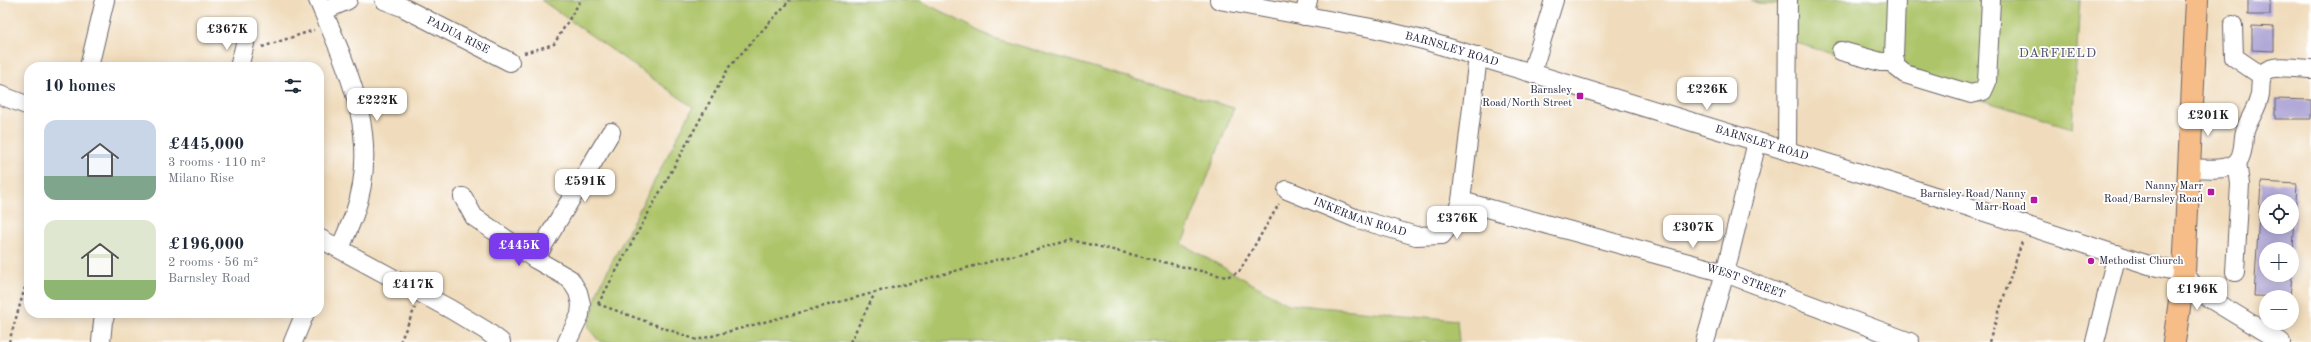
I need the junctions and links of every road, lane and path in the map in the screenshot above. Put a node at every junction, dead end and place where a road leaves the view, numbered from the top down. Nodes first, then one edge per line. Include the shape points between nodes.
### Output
1 (106, 0) edge
2 (348, 0) edge
3 (384, 0) edge
4 (581, 0) edge
5 (790, 0) edge
6 (1219, 0) edge
7 (1554, 0) edge
8 (1788, 0) edge
9 (1896, 0) edge
10 (1990, 0) edge
11 (2197, 0) edge
12 (1306, 8) edge
13 (323, 12) edge
14 (2233, 26) dead end
15 (1841, 51) dead end
16 (242, 55) edge
17 (1478, 56) junction
18 (90, 62) edge
19 (510, 62) joint
20 (1895, 62) junction
21 (2311, 69) edge
22 (1532, 72) junction
23 (2262, 76) junction
24 (0, 94) edge
25 (24, 104) edge
26 (611, 132) dead end
27 (1757, 142) junction
28 (1787, 151) junction
29 (2237, 162) junction
30 (2189, 168) junction
31 (1287, 190) joint
32 (463, 197) dead end
33 (1461, 201) junction
34 (2027, 227) junction
35 (324, 241) edge
36 (340, 249) junction
37 (2117, 254) junction
38 (535, 259) junction
39 (2235, 272) dead end
40 (1725, 273) junction
41 (2184, 273) junction
42 (24, 291) edge
43 (875, 292) junction
44 (421, 293) junction
45 (598, 304) junction
46 (595, 309) dead end
47 (104, 318) edge
48 (303, 318) edge
49 (9, 342) edge
50 (101, 342) edge
51 (294, 342) edge
52 (400, 342) edge
53 (501, 342) edge
54 (567, 342) edge
55 (850, 342) edge
56 (1704, 342) edge
57 (1910, 342) edge
58 (1989, 342) edge
59 (2095, 342) edge
60 (2174, 342) edge
61 (2281, 342) edge

1 - 18 street
2 - 13 street
3 - 19 street, PADUA RISE
4 - 19 path via 554,44 526,51
5 - 45 path via 729,67
6 - 12 street, BARNSLEY ROAD
7 - 22 street
8 - 28 street
9 - 20 street
10 - 20 street via 1987,82 1983,91 1971,94 1905,74 1896,67
11 - 30 main road
12 - 17 street, BARNSLEY ROAD
13 - 16 path
13 - 36 street via 354,87 364,139 360,193
14 - 23 street via 2234,57
15 - 20 street via 1881,62
17 - 22 street, BARNSLEY ROAD
17 - 33 street, INKERMAN ROAD
21 - 23 street via 2274,68
22 - 27 street, BARNSLEY ROAD
23 - 29 street via 2257,105 2246,130 2241,157
24 - 25 street
26 - 38 street
27 - 28 street, BARNSLEY ROAD
27 - 40 street
28 - 34 street, BARNSLEY ROAD
29 - 30 street via 2221,168
29 - 39 street via 2240,184
30 - 41 main road
31 - 33 street, INKERMAN ROAD via 1355,218 1416,236 1442,235 1454,221
31 - 43 path via 1238,272 1226,277 1071,240
32 - 38 street via 474,217
33 - 40 street, WEST STREET
34 - 37 street, BARNSLEY ROAD
34 - 58 path
35 - 36 street
36 - 44 street
37 - 41 street, BARNSLEY ROAD
37 - 59 street
38 - 54 street via 570,279 578,292 580,315
40 - 56 street
40 - 57 street, WEST STREET
41 - 60 main road
41 - 61 street via 2199,292
42 - 49 path
43 - 45 path via 698,340
43 - 55 path
44 - 52 path
44 - 53 street
45 - 46 path
47 - 50 street
48 - 51 street

